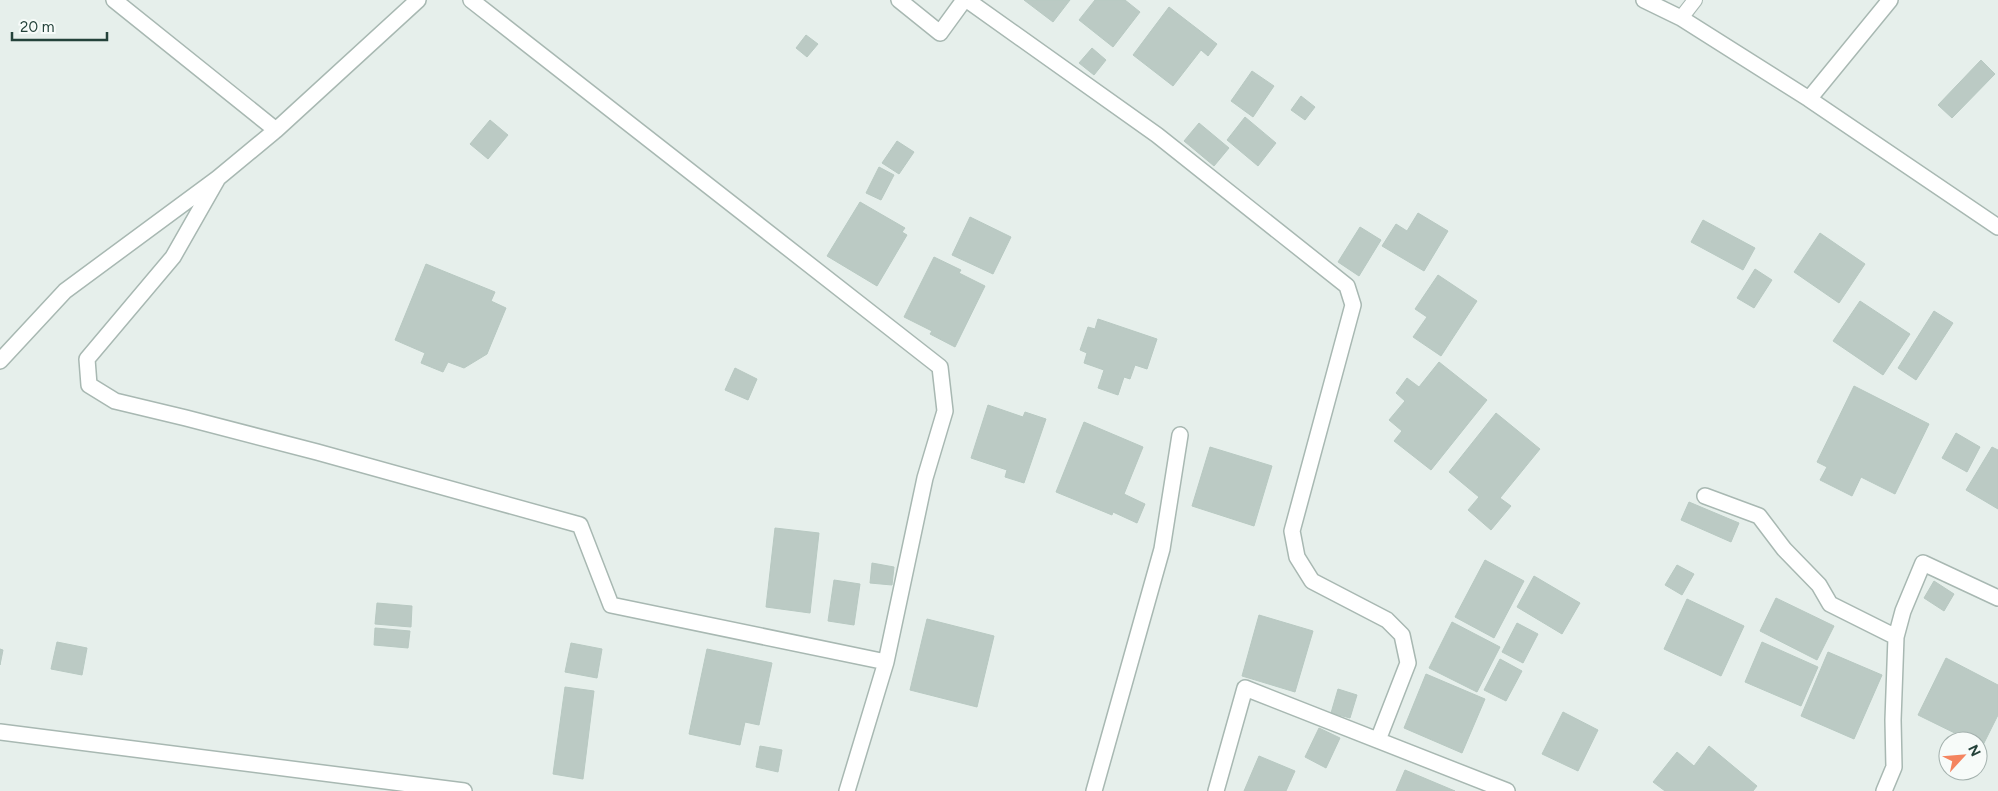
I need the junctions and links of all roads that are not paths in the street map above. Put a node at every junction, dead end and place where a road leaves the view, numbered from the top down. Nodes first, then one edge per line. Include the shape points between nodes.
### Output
1 (114, 0) edge
2 (418, 0) edge
3 (471, 0) edge
4 (899, 0) edge
5 (965, 0) edge
6 (1644, 0) edge
7 (1695, 0) edge
8 (1890, 0) edge
9 (1681, 18) junction
10 (1809, 99) junction
11 (276, 130) junction
12 (218, 178) junction
13 (1998, 227) edge
14 (0, 361) edge
15 (1180, 435) dead end
16 (1705, 496) dead end
17 (1998, 598) edge
18 (1896, 637) junction
19 (886, 662) junction
20 (0, 732) edge
21 (1378, 740) junction
22 (464, 791) edge
23 (847, 791) edge
24 (1094, 791) edge
25 (1216, 791) edge
26 (1507, 791) edge
27 (1884, 791) edge

1 - 11 street
2 - 11 street
3 - 19 street via 940,367 945,411 925,478
4 - 5 street via 940,32
5 - 21 street via 1158,135 1347,286 1353,305 1292,531 1297,557 1312,582 1387,620 1402,635 1408,663
6 - 9 street
7 - 9 lane
8 - 10 street
9 - 10 street
10 - 13 street
11 - 12 street
12 - 14 street via 65,290
12 - 19 street via 173,257 87,359 88,385 115,401 317,452 580,526 611,605
15 - 24 street via 1162,549
16 - 18 street via 1759,516 1784,549 1819,585 1830,604
17 - 18 street via 1923,563
18 - 27 street via 1894,767
19 - 23 street
20 - 22 street
21 - 25 street via 1246,688
21 - 26 street

